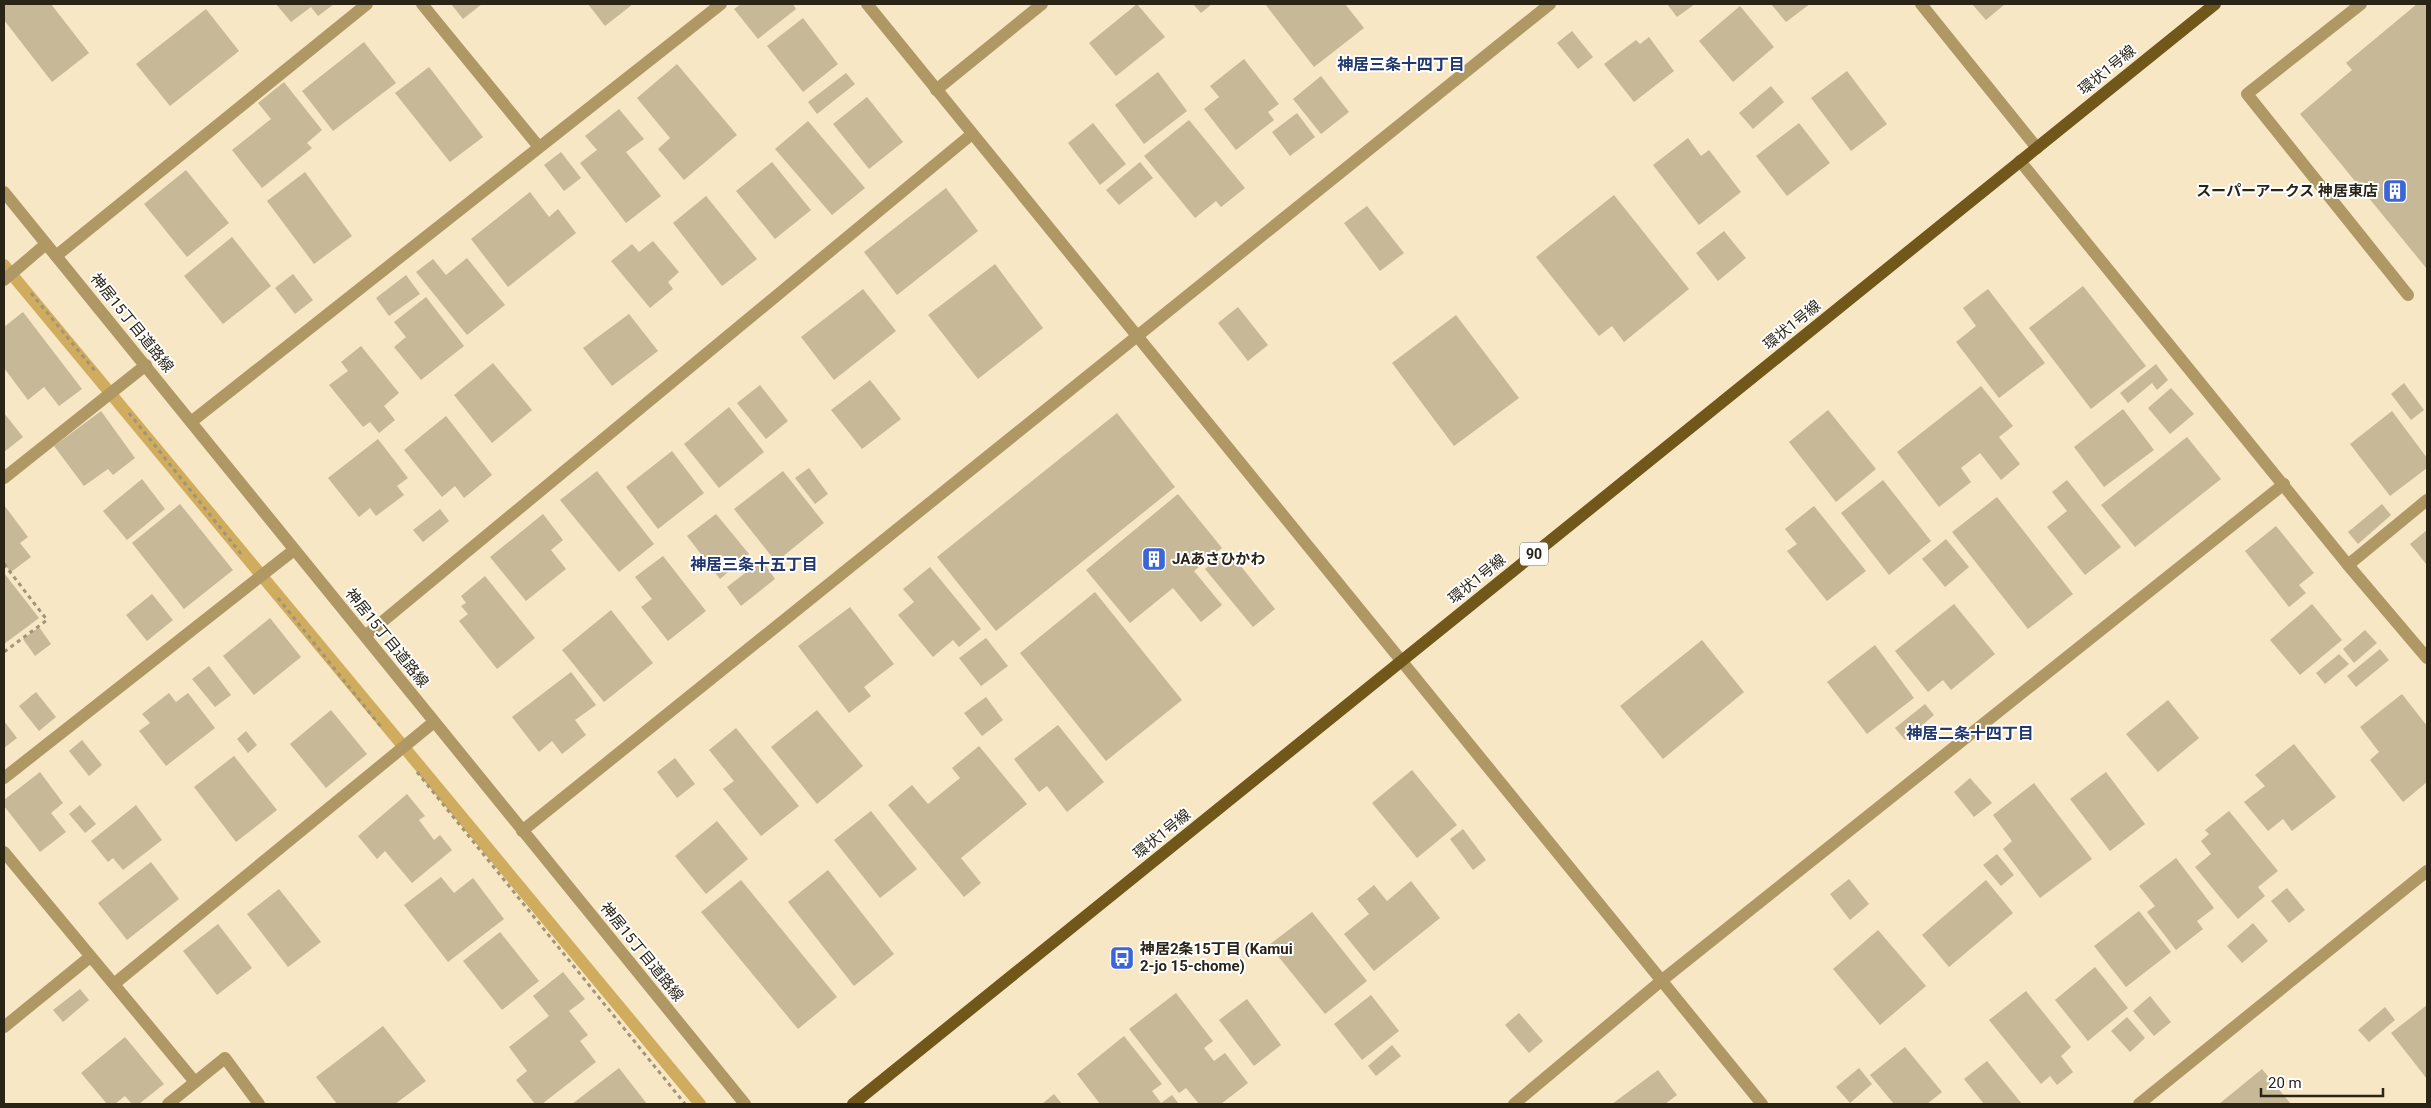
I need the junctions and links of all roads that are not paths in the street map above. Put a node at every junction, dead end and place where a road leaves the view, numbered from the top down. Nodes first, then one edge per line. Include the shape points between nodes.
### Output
1 (367, 4) edge
2 (422, 4) edge
3 (721, 4) edge
4 (866, 4) edge
5 (1042, 4) edge
6 (1550, 4) edge
7 (1921, 4) edge
8 (2215, 4) edge
9 (2361, 4) edge
10 (936, 90) junction
11 (972, 134) junction
12 (539, 147) junction
13 (2037, 148) junction
14 (2020, 161) junction
15 (4, 192) edge
16 (46, 244) junction
17 (56, 256) junction
18 (9, 276) edge
19 (2408, 296) dead end
20 (1136, 336) junction
21 (146, 365) junction
22 (191, 422) junction
23 (4, 478) edge
24 (2284, 484) junction
25 (2427, 500) edge
26 (294, 550) junction
27 (2348, 565) junction
28 (365, 636) junction
29 (2427, 658) edge
30 (1402, 661) junction
31 (434, 722) junction
32 (4, 778) edge
33 (522, 831) junction
34 (4, 852) edge
35 (2427, 871) edge
36 (90, 957) junction
37 (1662, 981) junction
38 (114, 984) junction
39 (4, 1027) edge
40 (195, 1082) junction
41 (168, 1104) edge
42 (259, 1104) edge
43 (745, 1104) edge
44 (852, 1104) edge
45 (1514, 1104) edge
46 (1762, 1104) edge
47 (2139, 1104) edge

1 - 17 street
2 - 12 street
3 - 12 street
4 - 10 street
5 - 10 street
6 - 20 street
7 - 13 street
8 - 13 main road, 環状1号線 / 90
9 - 19 street via 2246,94
10 - 11 street
11 - 20 street
11 - 28 street
12 - 22 street
13 - 14 main road, 環状1号線 / 90
14 - 24 street
14 - 30 main road, 環状1号線 / 90
15 - 16 street, 神居15丁目道路線
16 - 17 street, 神居15丁目道路線
16 - 18 street
17 - 21 street, 神居15丁目道路線
20 - 30 street
20 - 33 street
21 - 22 street, 神居15丁目道路線
21 - 23 street
22 - 26 street, 神居15丁目道路線
24 - 27 street
24 - 37 street
25 - 27 street
26 - 28 street, 神居15丁目道路線
26 - 32 street
27 - 29 street
28 - 31 street, 神居15丁目道路線
30 - 37 street
30 - 44 main road, 環状1号線 / 90
31 - 33 street, 神居15丁目道路線
31 - 38 street
33 - 43 street, 神居15丁目道路線
34 - 36 street
35 - 47 street
36 - 38 street
36 - 39 street
37 - 45 street
37 - 46 street
38 - 40 street
40 - 41 street
40 - 42 street via 225,1058

